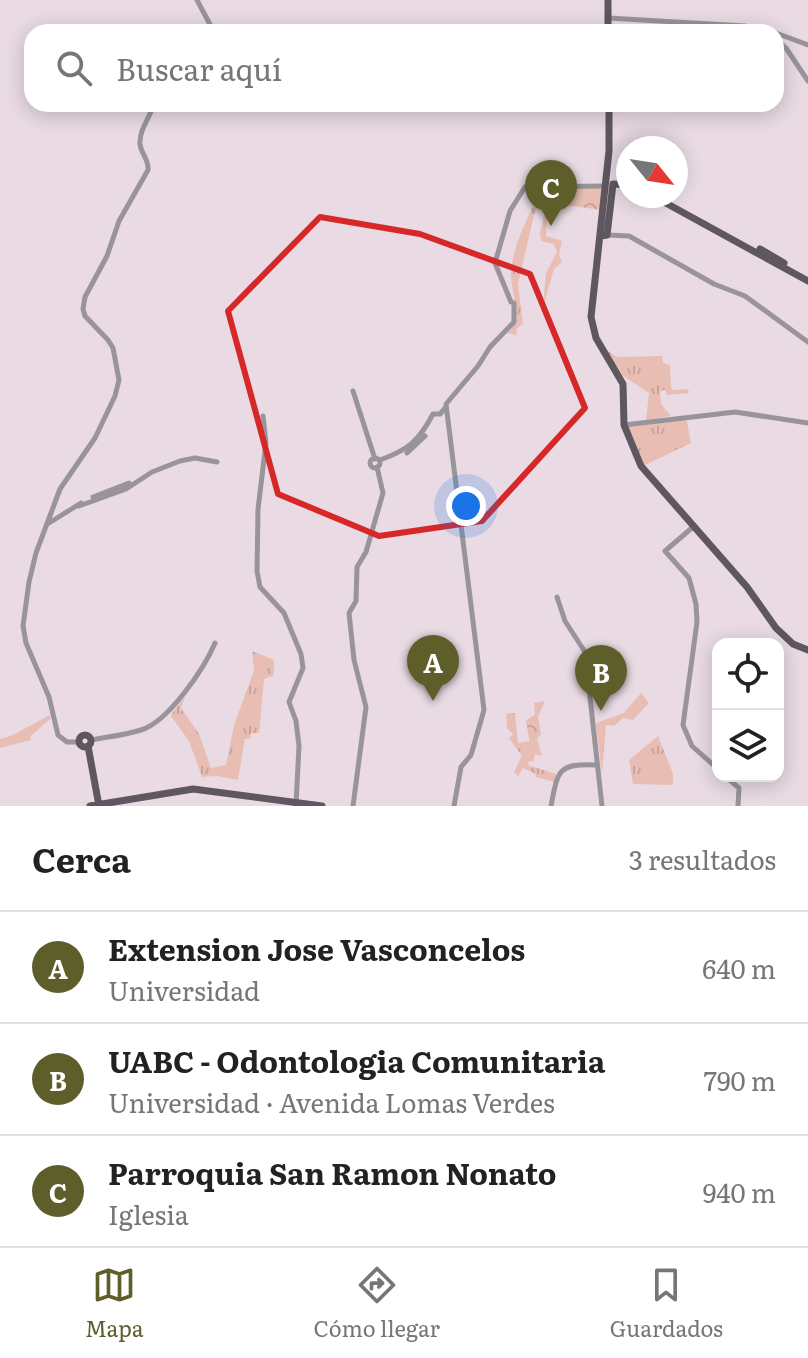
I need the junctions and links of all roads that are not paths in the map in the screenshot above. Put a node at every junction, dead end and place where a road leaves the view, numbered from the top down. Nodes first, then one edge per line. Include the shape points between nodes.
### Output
1 (197, 0) edge
2 (608, 0) edge
3 (608, 18) junction
4 (210, 24) edge
5 (608, 24) edge
6 (711, 24) edge
7 (784, 37) edge
8 (808, 45) edge
9 (784, 46) edge
10 (808, 81) edge
11 (151, 112) edge
12 (609, 112) edge
13 (610, 186) junction
14 (616, 186) edge
15 (675, 208) edge
16 (684, 208) edge
17 (604, 236) junction
18 (806, 280) edge
19 (808, 342) edge
20 (354, 392) dead end
21 (446, 405) junction
22 (263, 416) dead end
23 (808, 423) edge
24 (624, 425) junction
25 (425, 436) dead end
26 (217, 462) dead end
27 (377, 465) junction
28 (47, 523) junction
29 (693, 527) junction
30 (557, 597) dead end
31 (215, 643) dead end
32 (808, 650) edge
33 (86, 744) junction
34 (712, 764) edge
35 (596, 765) junction
36 (732, 782) edge
37 (204, 789) junction
38 (191, 793) junction
39 (296, 805) edge
40 (98, 806) edge
41 (322, 806) edge
42 (353, 806) edge
43 (454, 806) edge
44 (551, 806) edge
45 (600, 806) edge
46 (736, 806) edge

1 - 4 street
2 - 3 main road
3 - 5 main road
3 - 6 street
7 - 8 street
9 - 10 street
11 - 28 street via 140,141 148,170 119,221 83,309 113,348 117,391 95,438 60,489
12 - 13 main road
13 - 14 main road
13 - 17 main road
13 - 21 street via 525,187 508,215 495,263 512,303 513,325
15 - 18 main road
16 - 18 main road via 776,257
17 - 19 street via 629,236 745,296
17 - 24 main road via 591,317 596,338 623,384
20 - 27 street
21 - 27 street via 407,449
21 - 43 street via 484,710 471,755 461,767
22 - 39 street via 266,443 257,571 260,587 284,613 301,654 303,668 289,702 299,746
23 - 24 street via 725,412
24 - 29 main road via 641,466
25 - 27 street via 408,453
26 - 28 street via 190,458 99,494
27 - 42 street via 380,501 357,567 356,601 349,613 366,707
28 - 33 street via 23,626 58,735
29 - 32 main road via 776,628
29 - 34 street via 665,551 689,578 696,604 683,725 692,746
30 - 35 street via 585,652
31 - 33 street via 157,722
33 - 40 main road
35 - 44 street via 564,767
35 - 45 street
36 - 46 street via 740,790
37 - 38 main road
37 - 39 main road
37 - 40 main road via 160,792
38 - 39 main road
38 - 40 main road
39 - 41 main road

